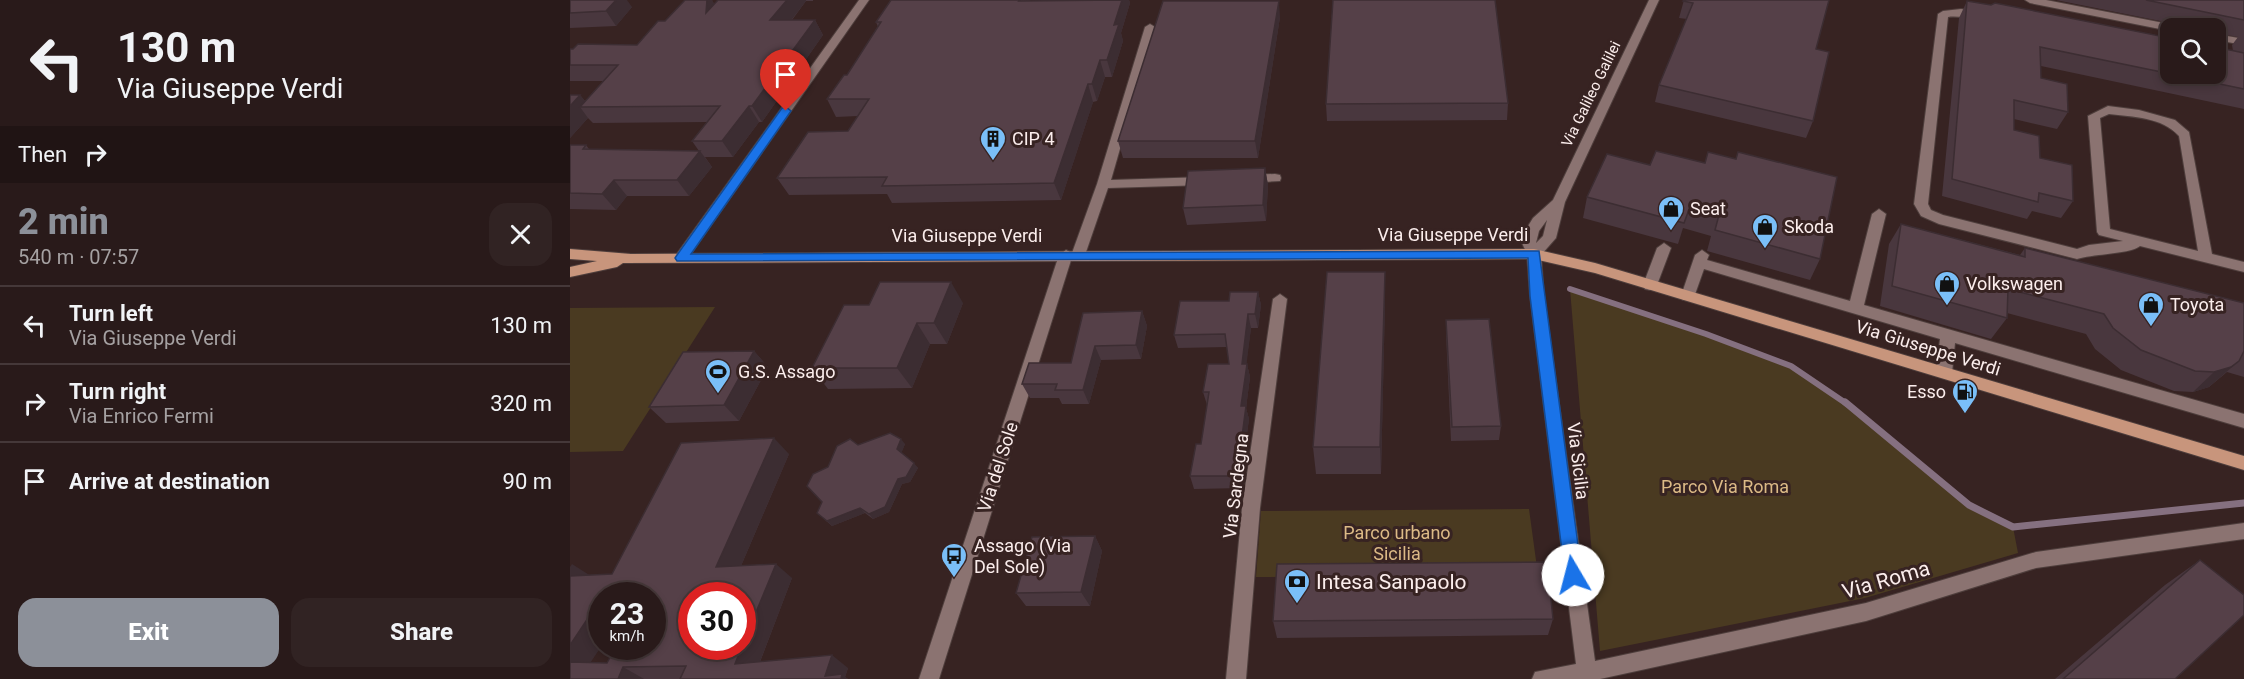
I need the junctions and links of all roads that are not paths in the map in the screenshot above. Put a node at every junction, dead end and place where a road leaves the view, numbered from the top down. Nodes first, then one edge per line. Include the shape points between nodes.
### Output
1 (864, 0) edge
2 (1654, 0) edge
3 (2030, 0) edge
4 (1983, 15) edge
5 (2160, 25) edge
6 (1150, 27) dead end
7 (2226, 39) edge
8 (2244, 42) edge
9 (1275, 178) dead end
10 (1103, 184) junction
11 (1879, 214) dead end
12 (2146, 243) junction
13 (1664, 248) dead end
14 (570, 254) edge
15 (1534, 254) junction
16 (1072, 255) junction
17 (681, 258) junction
18 (2206, 258) junction
19 (632, 259) junction
20 (2244, 267) edge
21 (570, 272) edge
22 (1650, 285) junction
23 (1688, 296) junction
24 (1280, 299) dead end
25 (1856, 307) junction
26 (1948, 334) junction
27 (1944, 373) junction
28 (2244, 421) edge
29 (2244, 463) edge
30 (2244, 531) edge
31 (1588, 676) edge
32 (929, 679) edge
33 (1236, 679) edge
34 (1542, 679) edge

1 - 17 street
2 - 15 street, Via Galileo Galilei via 1558,202 1549,238
3 - 5 street
4 - 12 street via 1943,14 1921,204 1926,213 2077,254
6 - 10 street, Via del Sole
7 - 8 street
9 - 10 street
10 - 16 street, Via del Sole
11 - 25 street
12 - 18 street
12 - 18 street via 2104,232 2094,116 2100,112 2108,110 2180,127 2185,135
13 - 22 street
14 - 19 main road, Via Giuseppe Verdi
15 - 16 main road, Via Giuseppe Verdi
15 - 22 main road, Via Giuseppe Verdi
15 - 31 street, Via Sicilia
16 - 17 main road, Via Giuseppe Verdi
16 - 32 street, Via del Sole
17 - 19 main road, Via Giuseppe Verdi
18 - 20 street
19 - 21 main road, Via Giuseppe Verdi
22 - 23 main road, Via Giuseppe Verdi
23 - 25 street via 1700,259
23 - 27 main road, Via Giuseppe Verdi
24 - 33 street, Via Sardegna via 1251,508
25 - 26 street
26 - 27 street
26 - 28 street
27 - 29 main road, Via Giuseppe Verdi
30 - 31 street, Via Roma via 2036,560 1866,612
31 - 34 street, Via Roma

